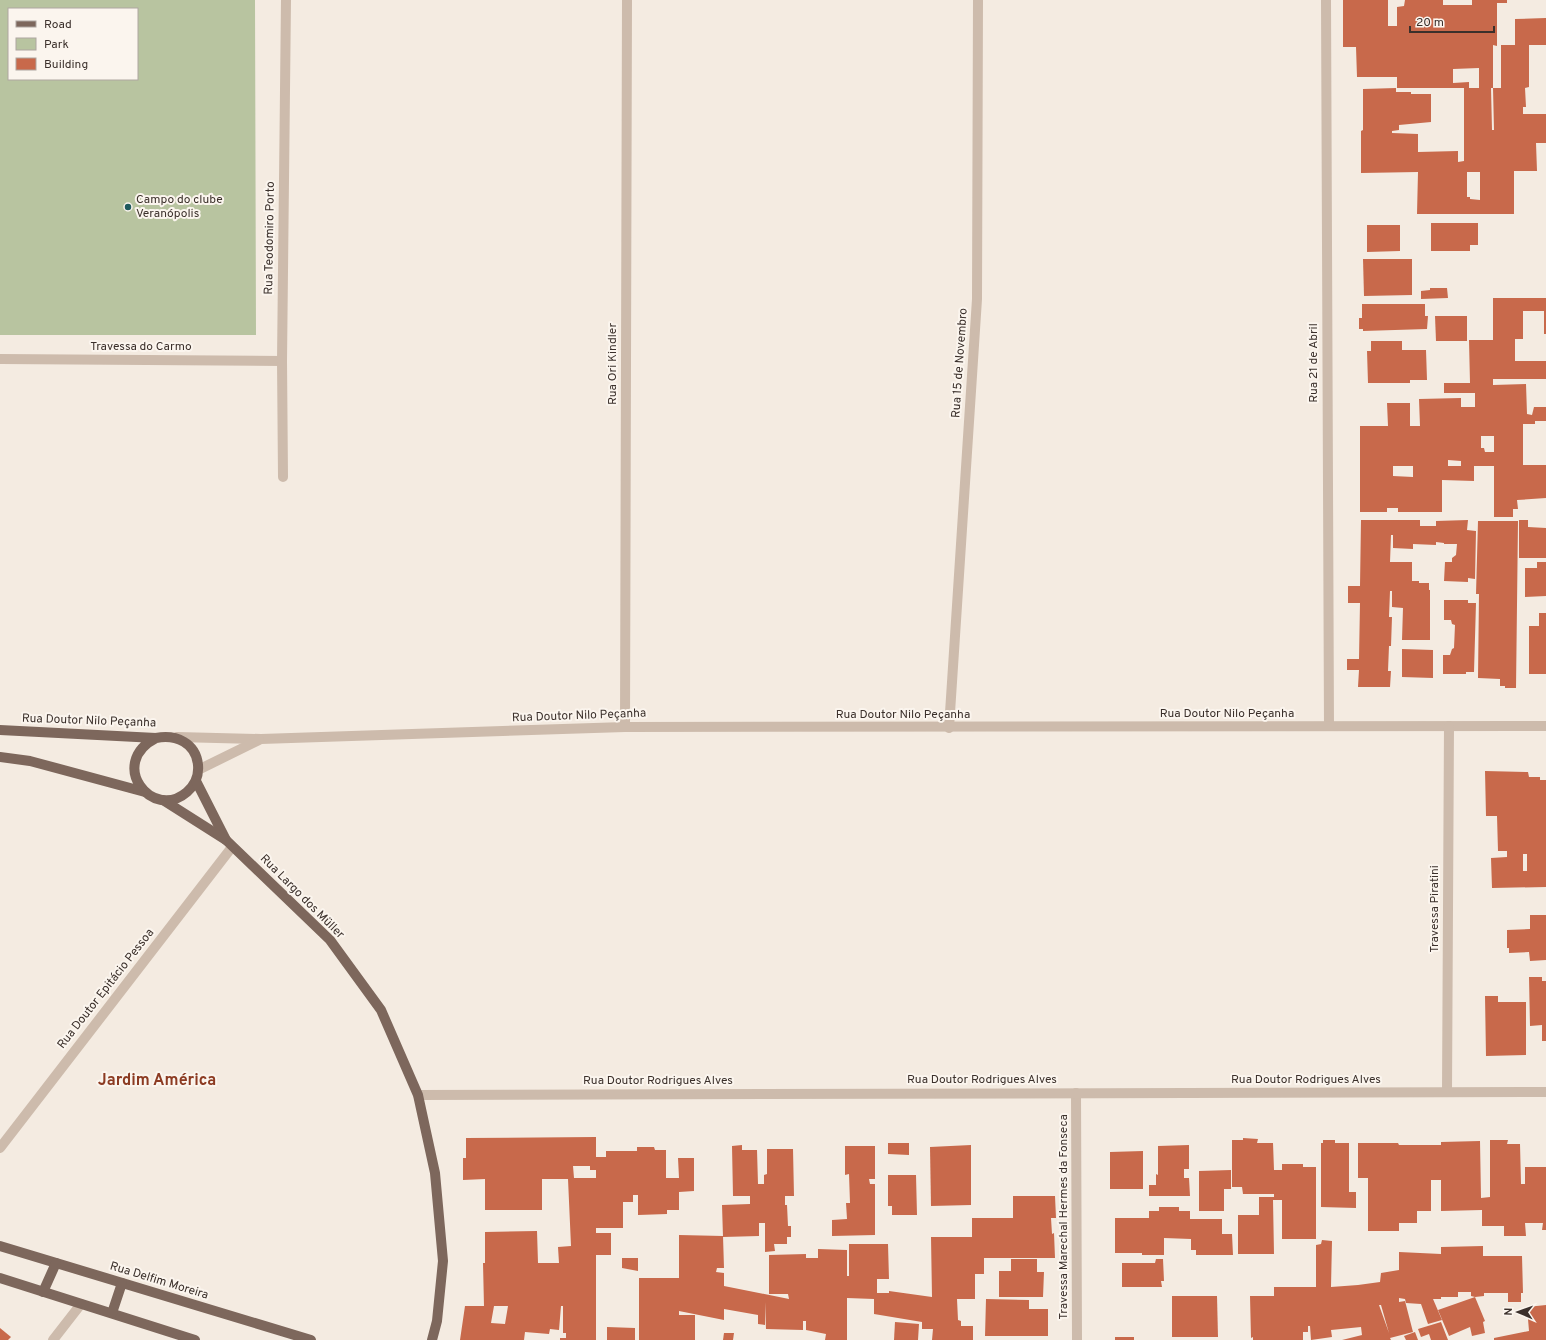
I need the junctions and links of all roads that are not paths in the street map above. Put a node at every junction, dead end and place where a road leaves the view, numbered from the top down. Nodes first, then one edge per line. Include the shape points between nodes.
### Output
1 (286, 0) edge
2 (628, 0) edge
3 (978, 0) edge
4 (1326, 0) edge
5 (0, 359) edge
6 (282, 361) junction
7 (283, 477) dead end
8 (1329, 726) junction
9 (1449, 726) junction
10 (1546, 726) edge
11 (625, 727) junction
12 (949, 728) junction
13 (0, 730) edge
14 (177, 737) junction
15 (156, 738) junction
16 (261, 739) junction
17 (0, 757) edge
18 (198, 770) junction
19 (196, 781) junction
20 (145, 792) junction
21 (163, 800) junction
22 (229, 843) junction
23 (1447, 1092) junction
24 (1546, 1092) edge
25 (1076, 1093) junction
26 (418, 1095) junction
27 (0, 1148) edge
28 (0, 1246) edge
29 (56, 1263) junction
30 (0, 1278) edge
31 (122, 1283) junction
32 (43, 1292) junction
33 (81, 1304) junction
34 (112, 1313) junction
35 (53, 1340) edge
36 (195, 1340) edge
37 (311, 1340) edge
38 (432, 1340) edge
39 (1077, 1340) edge

1 - 6 street, Rua Teodomiro Porto
2 - 11 street, Rua Ori Kindler
3 - 12 street, Rua 15 de Novembro via 977,299
4 - 8 street, Rua 21 de Abril
5 - 6 street, Travessa do Carmo
6 - 7 street, Rua Teodomiro Porto
8 - 9 street, Rua Doutor Nilo Peçanha
8 - 12 street, Rua Doutor Nilo Peçanha
9 - 10 street, Rua Doutor Nilo Peçanha
9 - 23 street, Travessa Piratini
11 - 12 street, Rua Doutor Nilo Peçanha
11 - 16 street, Rua Doutor Nilo Peçanha
13 - 15 main road, Rua Doutor Nilo Peçanha
14 - 15 main road, Rua Doutor Nilo Peçanha
14 - 16 street, Rua Doutor Nilo Peçanha
14 - 18 main road via 193,750
15 - 20 main road via 146,742 139,750 135,762 135,776 138,785
16 - 18 street, Rua Doutor Nilo Peçanha
17 - 20 main road, Rua Largo dos Müller via 30,761
18 - 19 main road
19 - 21 main road via 183,796
19 - 22 main road, Rua Largo dos Müller
20 - 21 main road, Rua Largo dos Müller
21 - 22 main road, Rua Largo dos Müller
22 - 26 main road, Rua Largo dos Müller via 330,940 381,1010
22 - 27 street, Rua Doutor Epitácio Pessoa
23 - 24 street, Rua Doutor Rodrigues Alves
23 - 25 street, Rua Doutor Rodrigues Alves
25 - 26 street, Rua Doutor Rodrigues Alves
25 - 39 street, Travessa Marechal Hermes da Fonseca
26 - 38 main road, Rua Largo dos Müller via 435,1173 443,1261
28 - 29 main road, Rua Delfim Moreira
29 - 31 main road, Rua Delfim Moreira
29 - 32 main road
30 - 32 main road
31 - 34 main road
31 - 37 main road, Rua Delfim Moreira
32 - 33 main road
33 - 34 main road
33 - 35 street
34 - 36 main road

